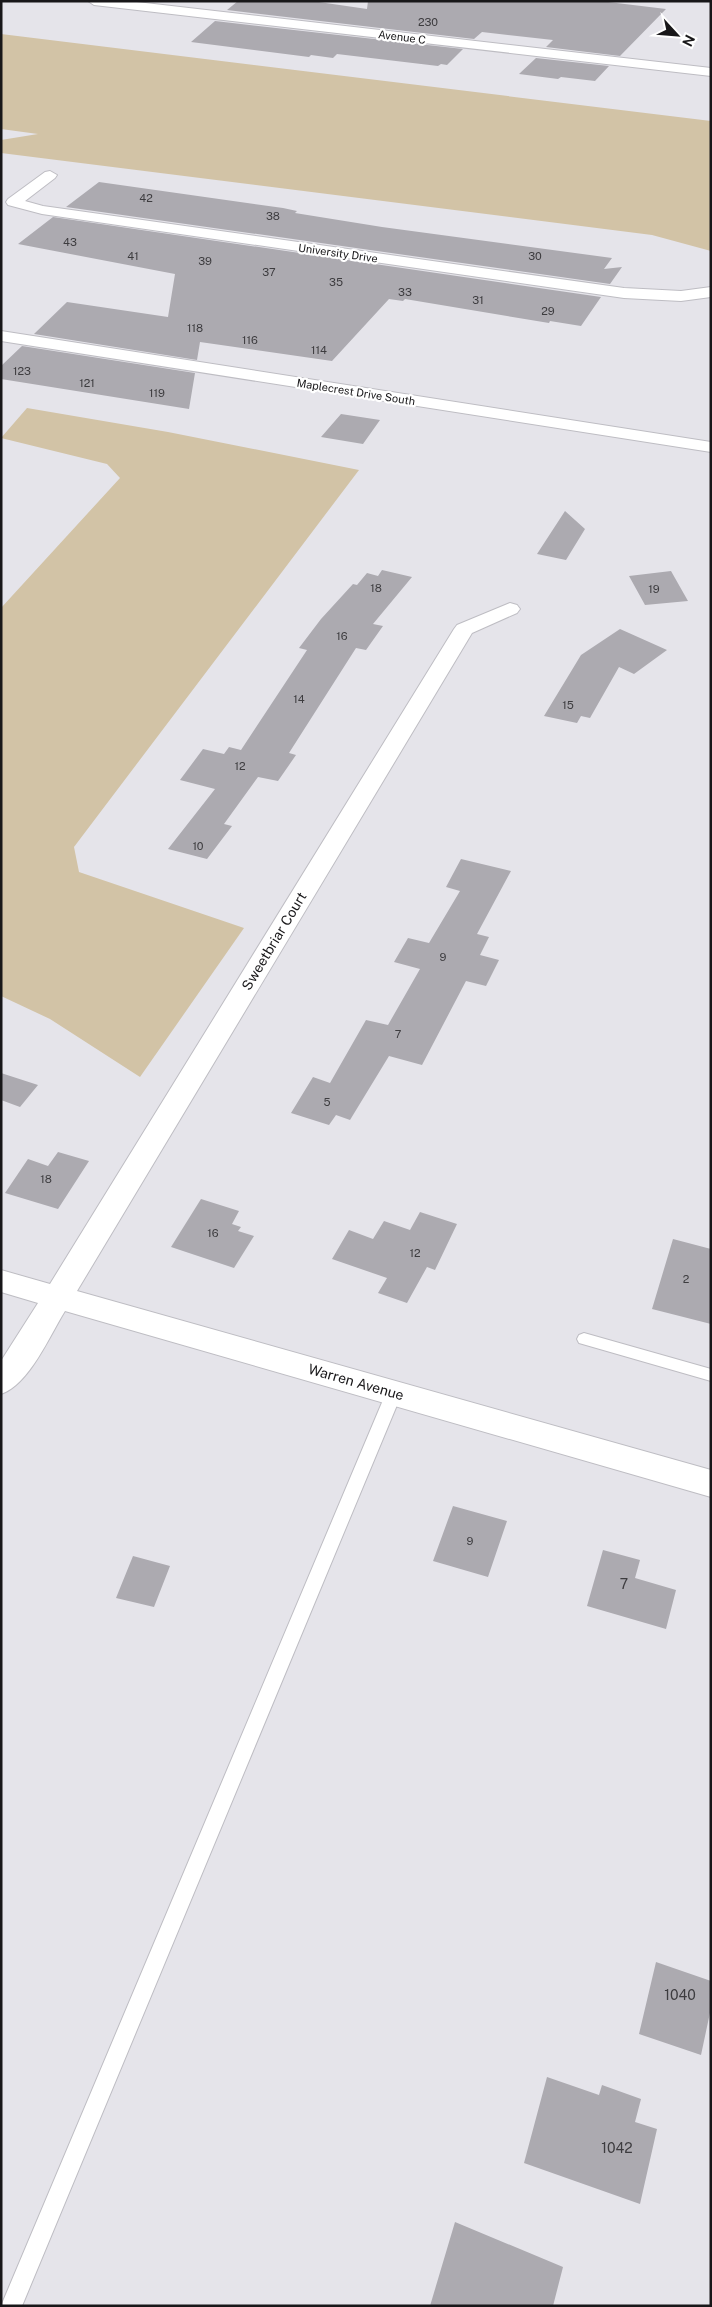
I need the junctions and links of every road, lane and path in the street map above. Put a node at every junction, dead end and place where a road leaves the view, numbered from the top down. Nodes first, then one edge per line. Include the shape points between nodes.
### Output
1 (94, 1) edge
2 (711, 72) edge
3 (50, 175) dead end
4 (711, 292) edge
5 (1, 336) edge
6 (711, 446) edge
7 (510, 609) dead end
8 (1, 1281) edge
9 (58, 1297) junction
10 (584, 1339) dead end
11 (711, 1375) edge
12 (1, 1382) edge
13 (394, 1393) junction
14 (711, 1484) edge
15 (12, 2306) edge

1 - 2 street, Avenue C
3 - 4 street, University Drive via 12,202 42,210 624,293 681,296
5 - 6 street, Maplecrest Drive South
7 - 9 street, Sweetbriar Court via 464,629
8 - 9 street, Warren Avenue
9 - 12 street, Sweetbriar Court via 17,1364
9 - 13 street, Warren Avenue
10 - 11 lane
13 - 14 street, Warren Avenue
13 - 15 lane

